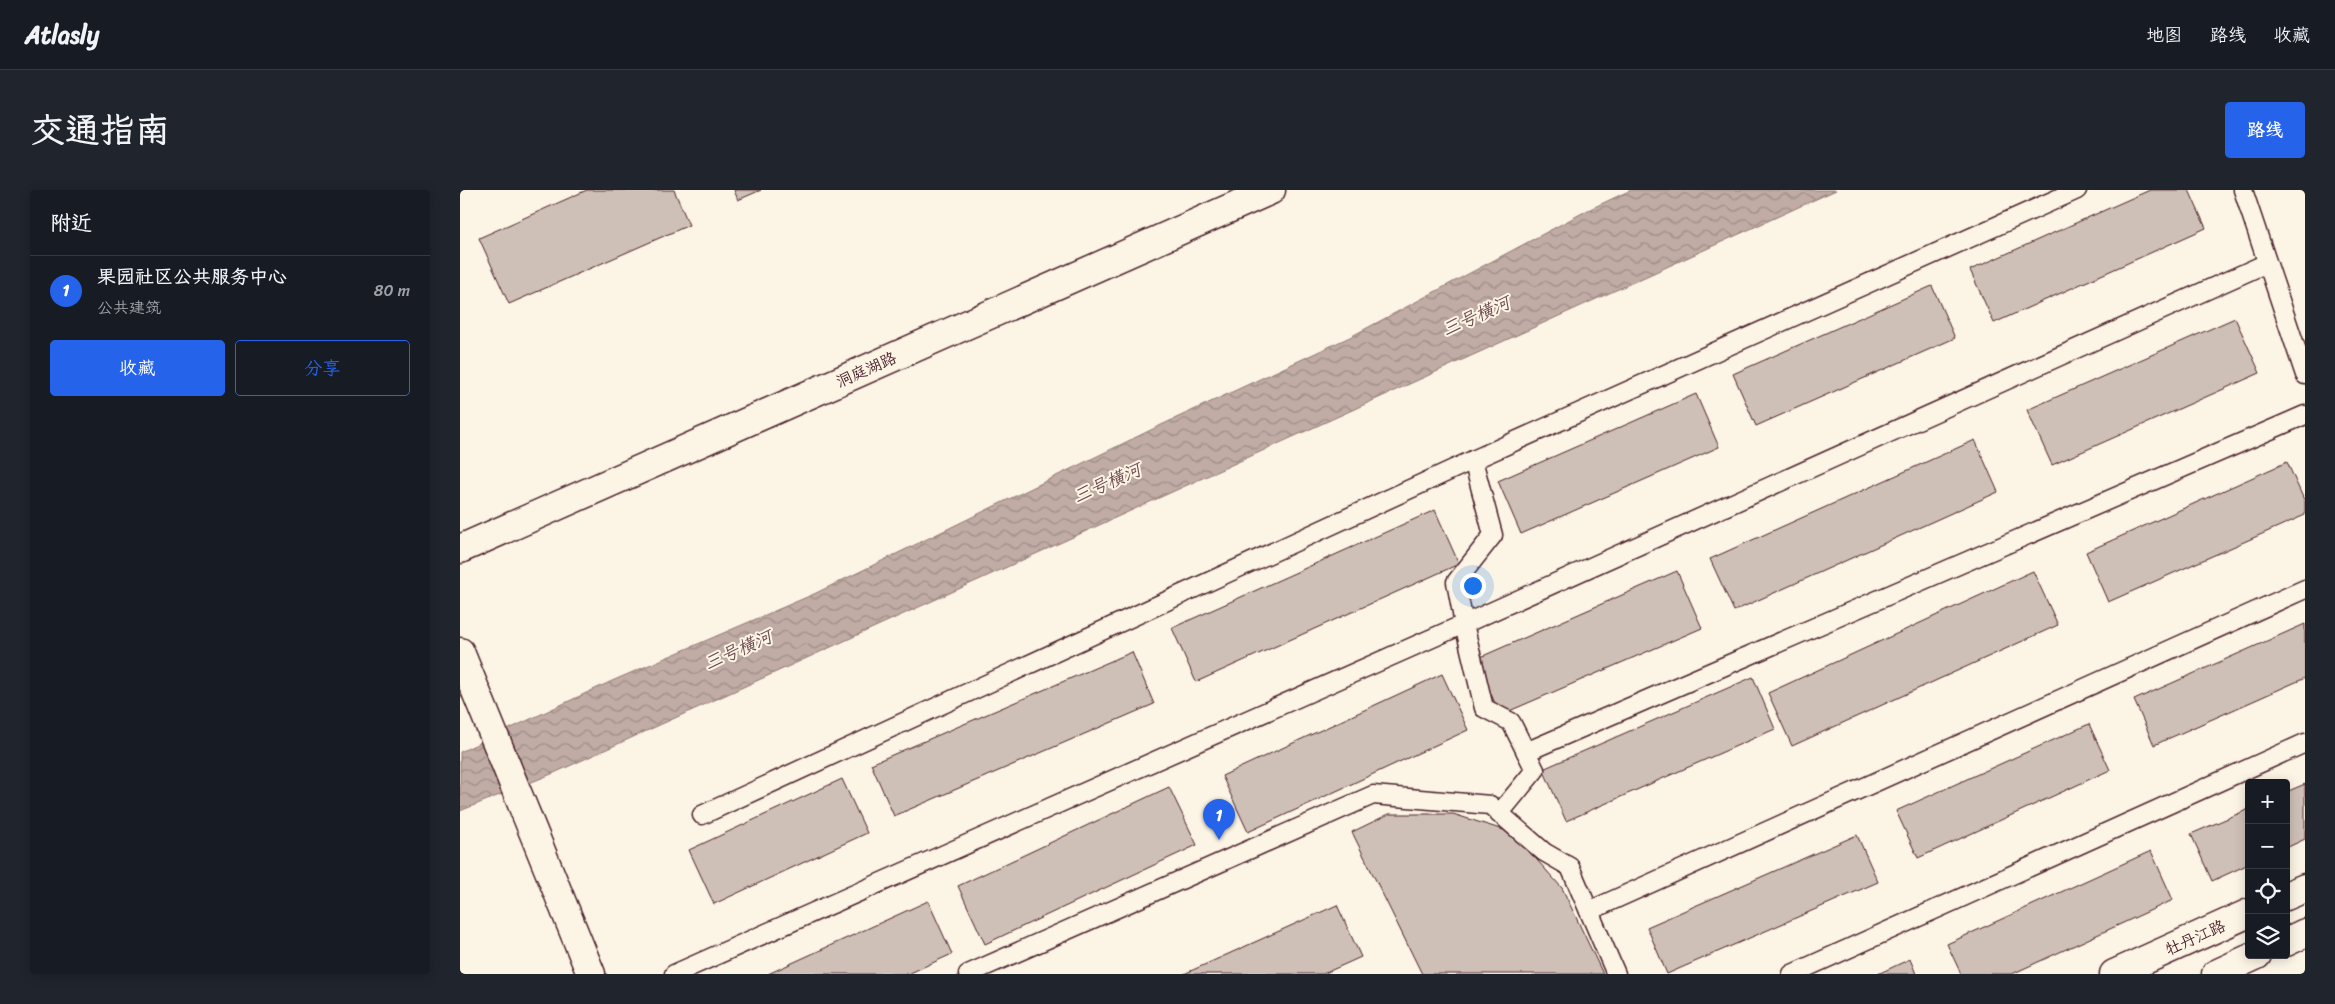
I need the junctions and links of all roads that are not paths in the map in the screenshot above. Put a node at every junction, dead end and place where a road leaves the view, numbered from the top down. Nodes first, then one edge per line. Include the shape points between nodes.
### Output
1 (1271, 190) edge
2 (2076, 190) edge
3 (2243, 190) edge
4 (2267, 263) junction
5 (2305, 375) edge
6 (2305, 415) edge
7 (1472, 460) junction
8 (460, 549) edge
9 (2305, 589) edge
10 (1464, 624) junction
11 (460, 652) edge
12 (2305, 743) edge
13 (1526, 752) junction
14 (1500, 814) junction
15 (702, 815) dead end
16 (2305, 888) edge
17 (2290, 894) edge
18 (1588, 911) junction
19 (2247, 914) edge
20 (2305, 934) edge
21 (2290, 940) edge
22 (2248, 959) edge
23 (591, 974) edge
24 (674, 974) edge
25 (968, 974) edge
26 (1616, 974) edge
27 (1792, 974) edge
28 (2114, 974) edge
29 (2216, 974) edge

1 - 8 street, 洞庭湖路
2 - 7 lane
3 - 4 lane
4 - 5 lane
4 - 10 lane
6 - 13 lane
7 - 10 lane via 1494,535 1456,582
7 - 15 lane
9 - 18 lane
10 - 13 lane via 1484,708 1511,722
10 - 24 lane
11 - 23 street
12 - 27 lane
13 - 14 lane via 1534,770
14 - 18 lane via 1544,852 1570,867
14 - 25 lane via 1490,805 1373,795
16 - 17 street
18 - 26 lane
19 - 28 street, 牡丹江路
20 - 21 street
22 - 29 street

